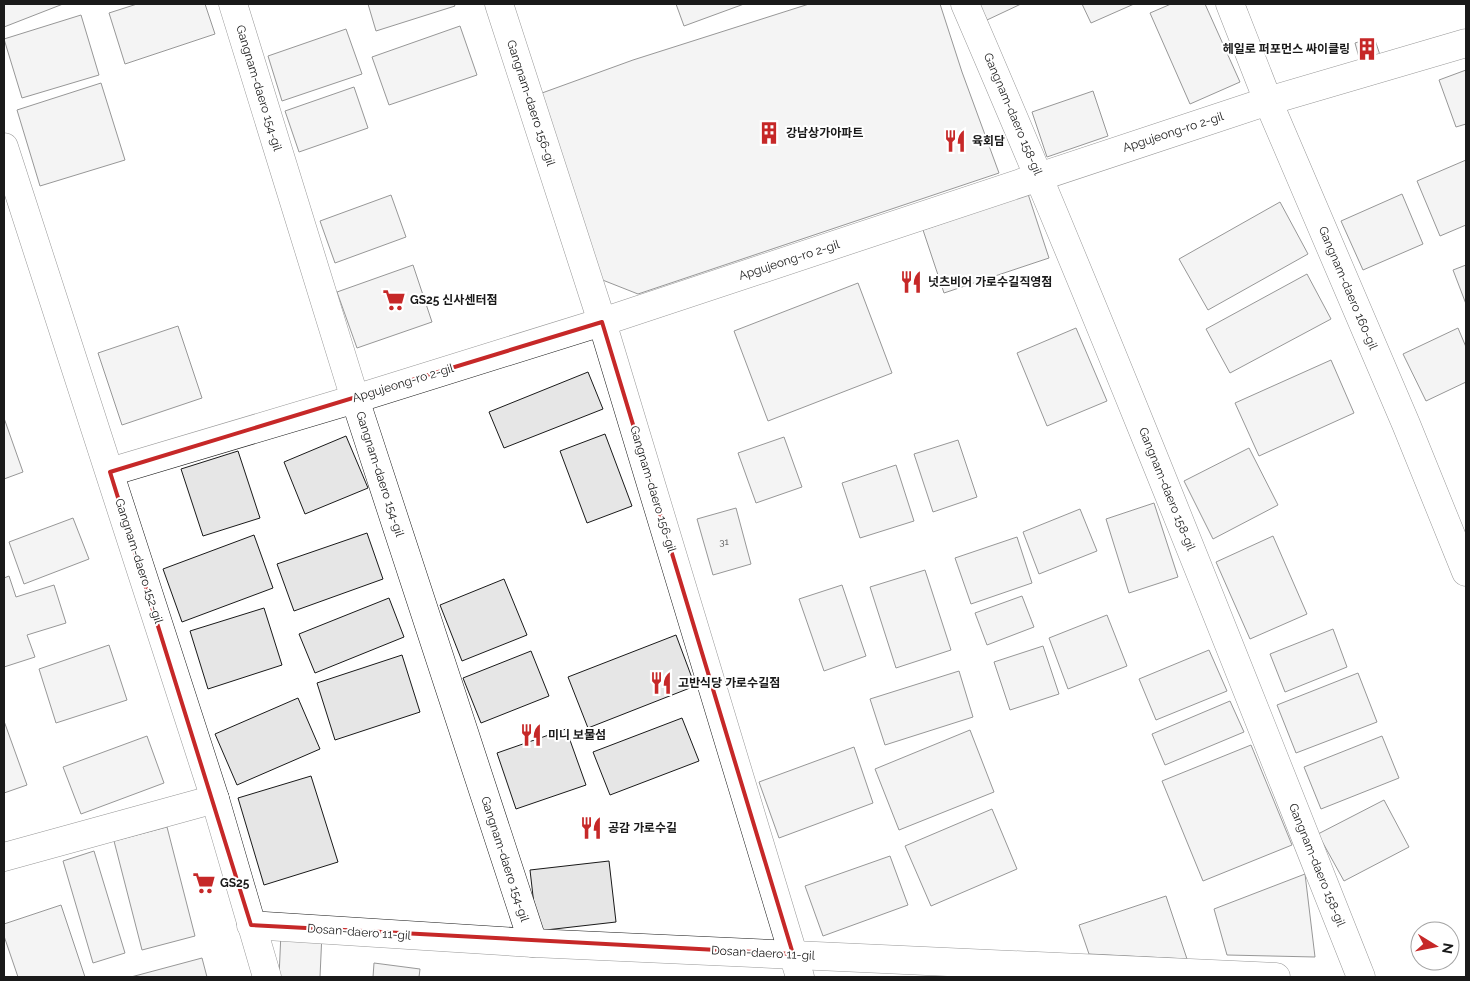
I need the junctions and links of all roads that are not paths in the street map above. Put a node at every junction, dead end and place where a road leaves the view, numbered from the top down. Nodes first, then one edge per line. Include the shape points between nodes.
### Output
1 (233, 4) edge
2 (499, 4) edge
3 (965, 4) edge
4 (1230, 4) edge
5 (1466, 43) edge
6 (1268, 101) junction
7 (4, 147) edge
8 (1040, 176) junction
9 (602, 322) junction
10 (355, 398) junction
11 (110, 472) junction
12 (1466, 572) edge
13 (215, 798) junction
14 (4, 857) edge
15 (251, 925) junction
16 (533, 943) junction
17 (797, 966) edge
18 (267, 977) edge
19 (1276, 977) edge
20 (1361, 977) edge

1 - 10 street, Gangnam-daero 154-gil
2 - 9 street, Gangnam-daero 156-gil
3 - 8 street, Gangnam-daero 158-gil
4 - 6 street, Gangnam-daero 160-gil
5 - 6 street, Apgujeong-ro 2-gil
6 - 8 street, Apgujeong-ro 2-gil
6 - 12 street, Gangnam-daero 160-gil
7 - 11 street, Gangnam-daero 152-gil
8 - 9 street, Apgujeong-ro 2-gil
8 - 20 street, Gangnam-daero 158-gil
9 - 10 street, Apgujeong-ro 2-gil
9 - 17 street, Gangnam-daero 156-gil
10 - 11 street, Apgujeong-ro 2-gil
10 - 16 street, Gangnam-daero 154-gil
11 - 13 street, Gangnam-daero 152-gil
13 - 14 street
13 - 15 street, Gangnam-daero 152-gil
15 - 16 street, Dosan-daero 11-gil
15 - 18 street, Gangnam-daero 152-gil
16 - 17 street, Dosan-daero 11-gil
17 - 19 street, Dosan-daero 11-gil via 1074,969

